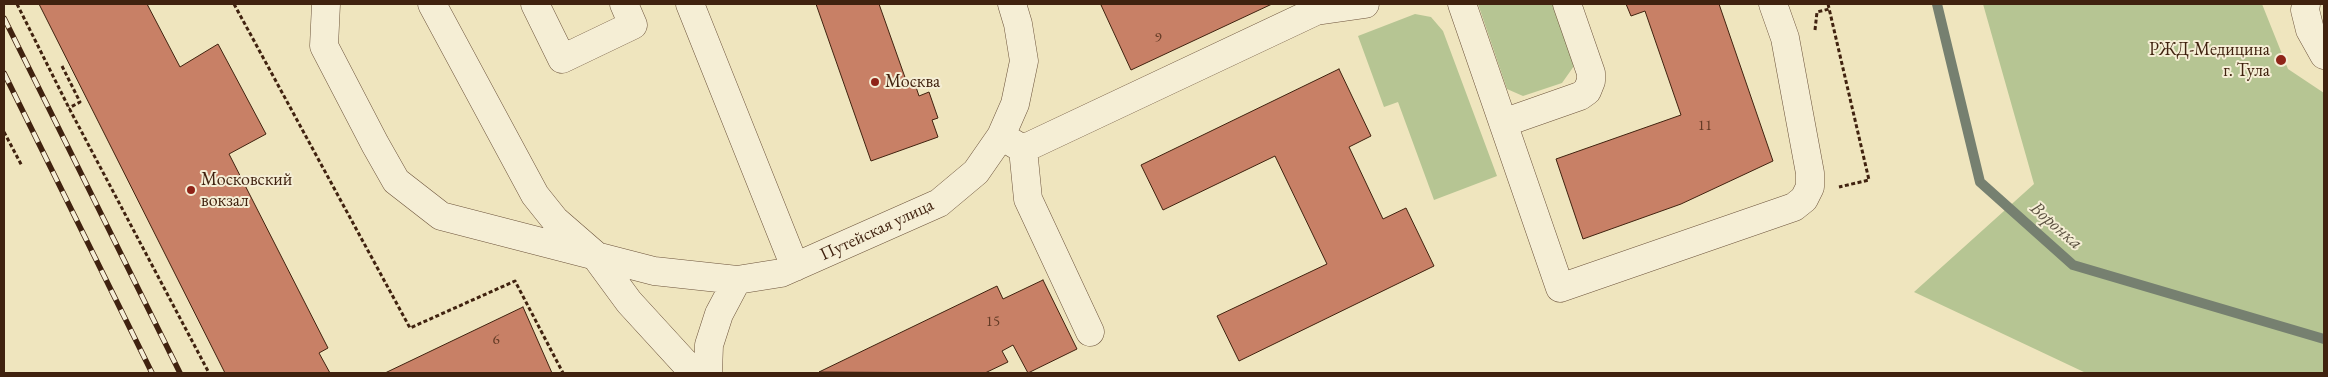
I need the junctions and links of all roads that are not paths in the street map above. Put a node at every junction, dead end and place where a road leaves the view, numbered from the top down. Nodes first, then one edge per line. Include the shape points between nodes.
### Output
1 (326, 4) edge
2 (432, 4) edge
3 (535, 4) edge
4 (624, 4) edge
5 (690, 4) edge
6 (1012, 4) edge
7 (1365, 4) edge
8 (1462, 4) edge
9 (1567, 4) edge
10 (1773, 4) edge
11 (2306, 4) edge
12 (2324, 55) edge
13 (1503, 123) junction
14 (1012, 143) junction
15 (592, 253) junction
16 (795, 267) junction
17 (737, 280) junction
18 (1090, 332) dead end
19 (694, 373) edge
20 (708, 373) edge

1 - 15 street, Путейская улица via 324,46 396,181 441,216
2 - 15 street via 535,195 555,220
3 - 4 street via 562,59 633,25
5 - 16 street
6 - 14 street, Путейская улица via 1024,61 1015,104
7 - 14 street via 1316,11
8 - 13 street
9 - 13 street via 1591,73 1587,91
10 - 13 street via 1785,38 1810,173 1810,187 1804,199 1794,207 1560,288
11 - 12 street via 2310,30
14 - 16 street, Путейская улица via 939,203
14 - 18 street via 1028,199
15 - 17 street, Путейская улица via 654,271
15 - 19 street via 629,302
16 - 17 street, Путейская улица via 781,273
17 - 20 street via 709,345

